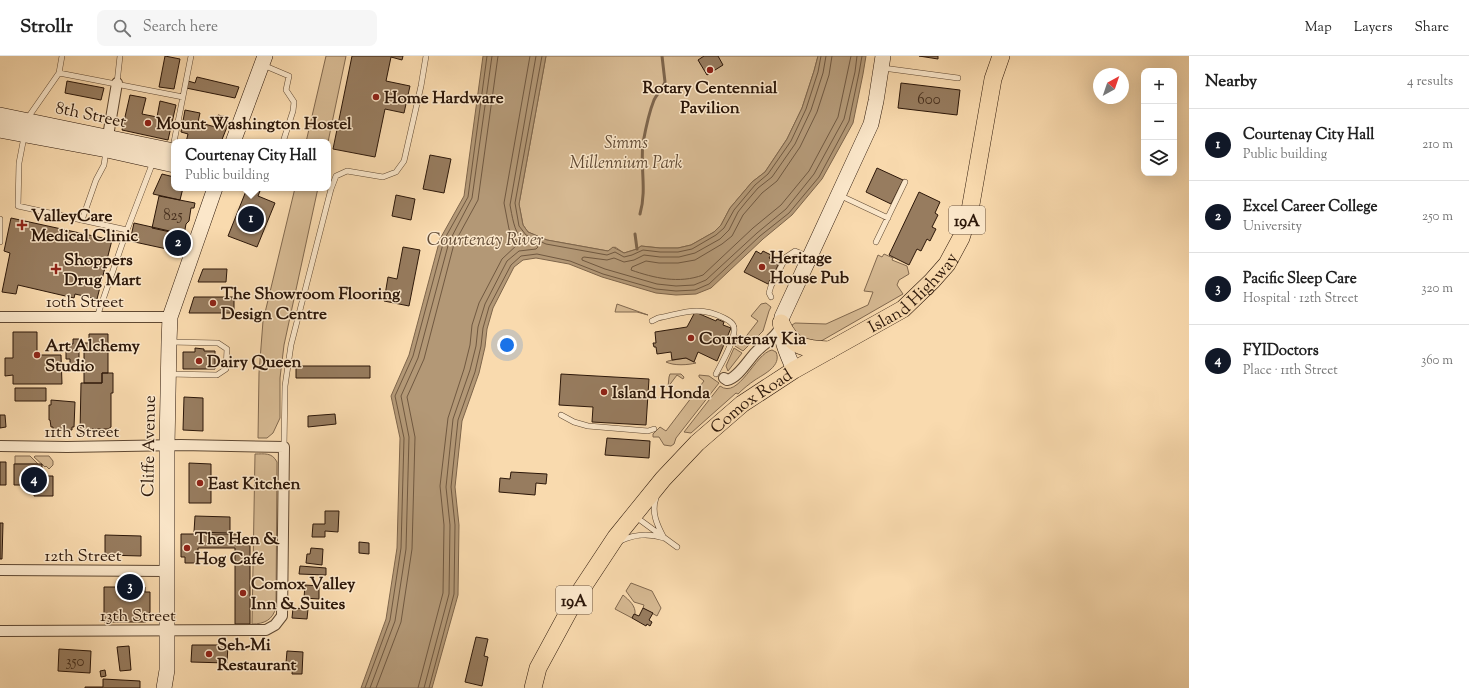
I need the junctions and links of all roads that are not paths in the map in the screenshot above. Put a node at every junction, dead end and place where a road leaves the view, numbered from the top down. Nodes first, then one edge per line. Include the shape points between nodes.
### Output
1 (62, 56) edge
2 (120, 56) edge
3 (191, 56) edge
4 (426, 56) edge
5 (1001, 56) edge
6 (264, 60) edge
7 (883, 62) edge
8 (59, 73) junction
9 (958, 78) dead end
10 (117, 83) junction
11 (183, 97) junction
12 (0, 115) edge
13 (25, 127) junction
14 (0, 130) edge
15 (176, 139) edge
16 (234, 139) edge
17 (284, 139) edge
18 (107, 143) junction
19 (171, 151) edge
20 (171, 152) edge
21 (154, 161) junction
22 (905, 182) dead end
23 (331, 189) edge
24 (215, 191) edge
25 (330, 191) edge
26 (838, 194) junction
27 (888, 218) junction
28 (0, 219) edge
29 (82, 220) junction
30 (127, 230) junction
31 (0, 242) edge
32 (876, 242) dead end
33 (809, 257) junction
34 (770, 297) dead end
35 (0, 317) edge
36 (97, 317) junction
37 (170, 317) junction
38 (652, 321) dead end
39 (780, 325) junction
40 (168, 342) junction
41 (830, 350) junction
42 (794, 370) junction
43 (168, 374) junction
44 (720, 376) joint
45 (561, 415) dead end
46 (654, 429) dead end
47 (0, 446) edge
48 (167, 446) junction
49 (284, 447) junction
50 (666, 476) junction
51 (634, 516) junction
52 (664, 538) junction
53 (610, 546) junction
54 (677, 547) dead end
55 (0, 570) edge
56 (167, 571) junction
57 (0, 631) edge
58 (167, 631) junction
59 (164, 688) edge
60 (533, 688) edge

1 - 8 lane
2 - 10 lane
3 - 11 lane
4 - 23 lane via 404,161 396,172 383,177 348,171 336,176
5 - 41 main road, Island Highway / 19A via 993,79 970,210 961,238 947,264 903,309
6 - 16 street
6 - 17 lane via 289,76 286,90 294,102
7 - 9 lane
7 - 26 street via 871,124
8 - 10 lane
8 - 13 lane
10 - 11 lane
10 - 18 street
11 - 15 lane
12 - 13 street, 8th Street
13 - 14 street, 8th Street
13 - 18 street, 8th Street
13 - 29 lane via 19,163 18,206
18 - 19 street, 8th Street
18 - 21 street, 8th Street
18 - 29 lane via 104,165
20 - 21 street, 8th Street
21 - 30 lane
22 - 27 lane
24 - 37 street, Cliffe Avenue
25 - 49 lane via 291,345 285,386
26 - 27 lane
26 - 33 street
27 - 32 lane
28 - 31 lane
29 - 30 lane
30 - 36 lane
33 - 34 lane via 795,251 786,257 771,286
33 - 39 street
35 - 36 street, 10th Street
36 - 37 street, 10th Street
37 - 40 street, Cliffe Avenue
38 - 44 lane via 696,310 715,314 730,322 735,329
39 - 41 main road via 794,342 801,346 811,350
39 - 42 street, Comox Road via 782,339
39 - 44 street via 778,333 757,350 734,378 727,380
40 - 43 street, Cliffe Avenue
40 - 43 lane via 218,343 228,349 226,370 217,376
41 - 42 main road, Island Highway / 19A
42 - 50 main road, Comox Road / 19A via 736,409 697,443
43 - 48 street, Cliffe Avenue
45 - 46 lane via 588,426 648,431
47 - 48 street, 11th Street
48 - 49 street, 11th Street
48 - 56 street, Cliffe Avenue
49 - 58 street, 13th Street via 282,616 275,625 266,630
50 - 51 main road, Comox Road / 19A
50 - 52 lane via 658,491 654,510 655,520
51 - 52 lane
51 - 53 main road, Comox Road / 19A
52 - 53 lane via 654,534 632,536
52 - 54 lane
53 - 60 main road, Comox Road / 19A via 577,596 538,668
55 - 56 street, 12th Street
56 - 58 street, Cliffe Avenue
57 - 58 street, 13th Street
58 - 59 street, Cliffe Avenue

